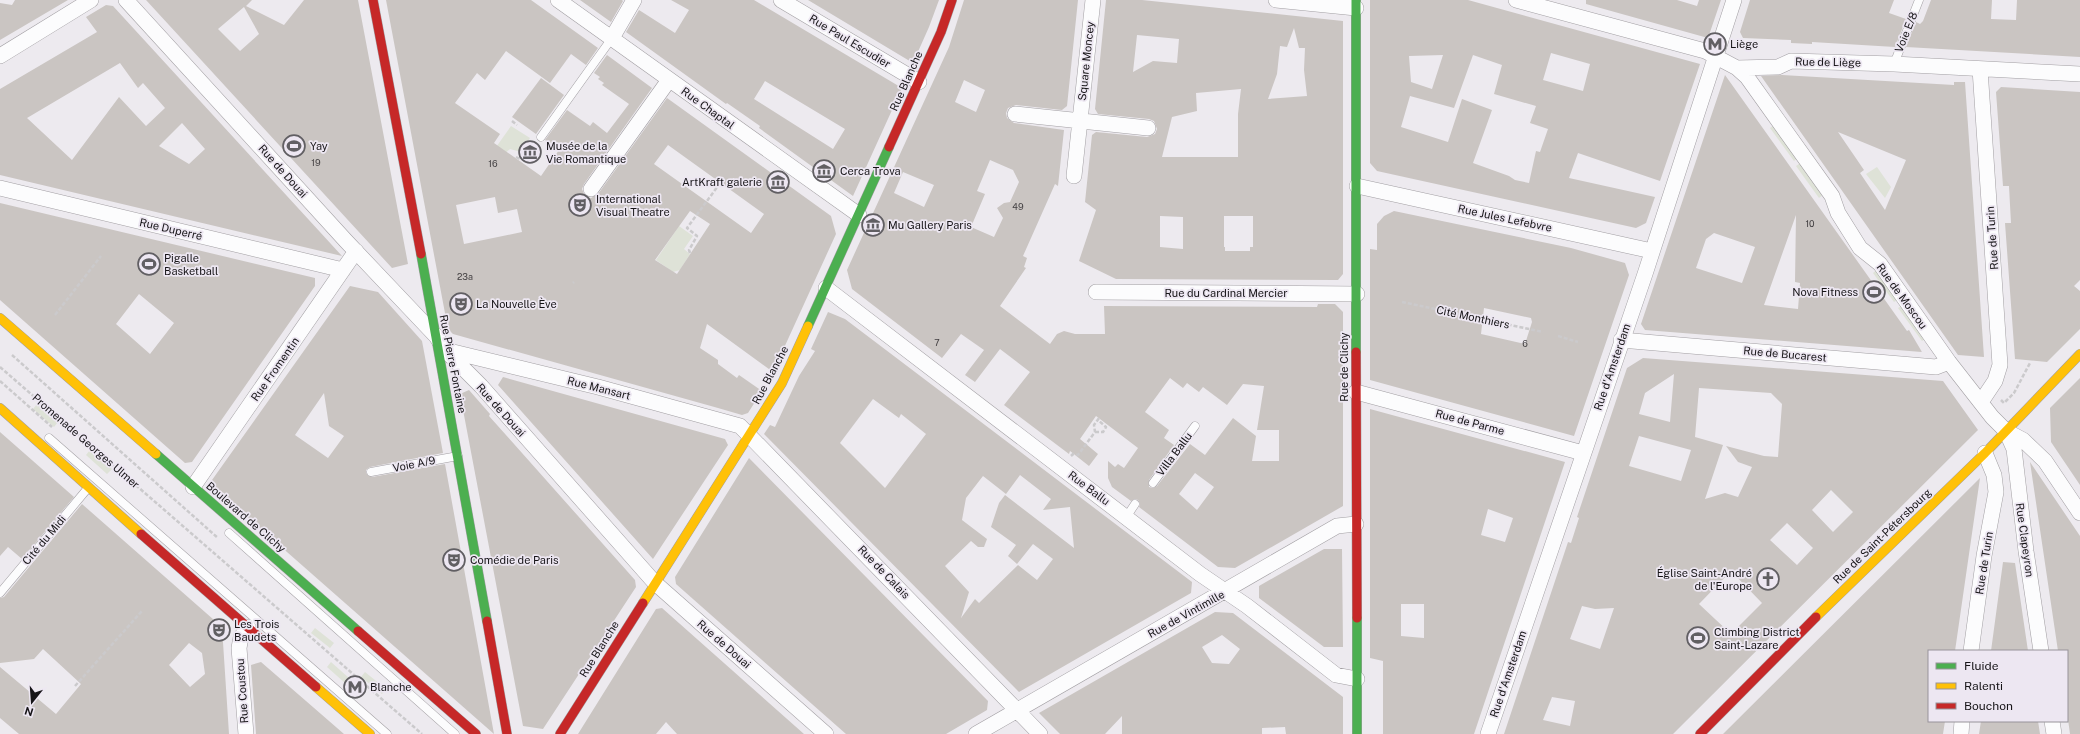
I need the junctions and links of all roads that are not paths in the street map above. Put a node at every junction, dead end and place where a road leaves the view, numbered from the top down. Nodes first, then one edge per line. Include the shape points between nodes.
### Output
1 (91, 0) edge
2 (126, 0) edge
3 (373, 0) edge
4 (558, 0) edge
5 (634, 0) edge
6 (781, 0) edge
7 (952, 0) edge
8 (1093, 0) edge
9 (1276, 0) edge
10 (1516, 0) edge
11 (1734, 0) edge
12 (1919, 0) edge
13 (1356, 4) edge
14 (612, 38) junction
15 (0, 56) edge
16 (1715, 58) junction
17 (1894, 64) junction
18 (1737, 68) junction
19 (1980, 69) junction
20 (2080, 74) edge
21 (669, 80) junction
22 (919, 82) junction
23 (1015, 114) dead end
24 (1080, 121) junction
25 (1148, 128) dead end
26 (540, 137) dead end
27 (1074, 176) dead end
28 (1357, 186) junction
29 (0, 188) edge
30 (591, 189) dead end
31 (859, 215) junction
32 (356, 251) junction
33 (1652, 251) junction
34 (343, 270) junction
35 (826, 288) junction
36 (1096, 292) dead end
37 (1357, 294) junction
38 (0, 318) edge
39 (436, 336) junction
40 (1621, 340) junction
41 (445, 350) junction
42 (2080, 354) edge
43 (1949, 362) junction
44 (1356, 392) junction
45 (1981, 402) junction
46 (0, 408) edge
47 (1195, 426) dead end
48 (40, 430) dead end
49 (2006, 431) junction
50 (750, 435) junction
51 (1583, 453) junction
52 (1985, 453) junction
53 (458, 456) junction
54 (371, 472) dead end
55 (1153, 482) dead end
56 (193, 487) junction
57 (88, 488) junction
58 (2080, 513) edge
59 (1356, 524) junction
60 (224, 528) dead end
61 (655, 584) junction
62 (1226, 591) junction
63 (0, 593) edge
64 (248, 627) junction
65 (1971, 650) edge
66 (2041, 650) edge
67 (1356, 679) junction
68 (1018, 710) junction
69 (1962, 722) edge
70 (2052, 722) edge
71 (246, 734) edge
72 (370, 734) edge
73 (387, 734) edge
74 (456, 734) edge
75 (476, 734) edge
76 (507, 734) edge
77 (560, 734) edge
78 (826, 734) edge
79 (976, 734) edge
80 (1040, 734) edge
81 (1357, 734) edge
82 (1488, 734) edge
83 (1700, 734) edge
84 (1960, 734) edge
85 (2054, 734) edge

1 - 15 street
2 - 32 street, Rue de Douai
3 - 39 street, Rue Pierre Fontaine
4 - 14 street, Rue Chaptal
5 - 14 street
6 - 22 street, Rue Paul Escudier
7 - 22 street, Rue Blanche
8 - 24 street, Square Moncey
9 - 13 street
10 - 16 street, Rue de Liège via 1705,51
11 - 16 street, Rue d'Amsterdam
12 - 17 lane, Voie E/8
13 - 28 street, Rue de Clichy
14 - 21 street, Rue Chaptal
14 - 26 lane
16 - 18 street, Rue de Liège
16 - 33 street, Rue d'Amsterdam
17 - 18 street, Rue de Liège via 1791,61 1778,67
17 - 19 street, Rue de Liège
18 - 43 street, Rue de Moscou via 1747,77 1832,196 1838,213 1860,248 1880,264
19 - 20 street, Rue de Liège
19 - 45 street, Rue de Turin via 2000,364 1995,381
21 - 30 street
21 - 31 street, Rue Chaptal
22 - 31 street, Rue Blanche
23 - 24 street
24 - 25 street
24 - 27 street, Square Moncey
28 - 33 street, Rue Jules Lefebvre
28 - 37 street, Rue de Clichy
29 - 34 street, Rue Duperré
31 - 35 street, Rue Blanche
32 - 34 street, Rue Fromentin
32 - 39 street, Rue de Douai
33 - 40 street, Rue d'Amsterdam
34 - 56 street, Rue Fromentin
35 - 50 street, Rue Blanche via 782,382
35 - 62 street, Rue Ballu via 1131,510 1200,574
36 - 37 street, Rue du Cardinal Mercier
37 - 44 street, Rue de Clichy
38 - 56 street, Boulevard de Clichy
39 - 41 street, Rue de Douai
39 - 53 street, Rue Pierre Fontaine
40 - 43 street, Rue de Bucarest via 1936,367
40 - 51 street, Rue d'Amsterdam
41 - 50 street, Rue Mansart via 598,387 740,426
41 - 61 street, Rue de Douai via 481,386
42 - 49 street, Rue de Saint-Pétersbourg
43 - 45 street, Rue de Moscou
44 - 51 street, Rue de Parme
44 - 59 street, Rue de Clichy
45 - 49 street, Rue de Moscou
46 - 57 street
47 - 55 lane, Villa Ballu
48 - 73 lane
49 - 52 street, Rue de Saint-Pétersbourg
49 - 58 street, Rue de Moscou via 2023,440 2045,461
49 - 66 street, Rue Clapeyron via 2014,449
50 - 61 street, Rue Blanche
50 - 68 street, Rue de Calais
51 - 82 street, Rue d'Amsterdam
52 - 65 street, Rue de Turin via 1994,475 1996,492
52 - 83 street, Rue de Saint-Pétersbourg
53 - 54 lane, Voie A/9
53 - 76 street, Rue Pierre Fontaine
56 - 75 street, Boulevard de Clichy
57 - 63 lane, Cité du Midi
57 - 64 street
59 - 62 street, Rue de Vintimille via 1337,526
59 - 67 street, Rue de Clichy
60 - 74 lane, Boulevard de Clichy
61 - 77 street, Rue Blanche
61 - 78 street, Rue de Douai
62 - 67 street, Rue Ballu via 1336,675
62 - 68 street, Rue de Vintimille
64 - 71 street, Rue Coustou via 241,637 239,648
64 - 72 street
67 - 81 street, Rue de Clichy
68 - 79 street, Rue de Vintimille
68 - 80 street, Rue de Calais
69 - 84 street
70 - 85 street

